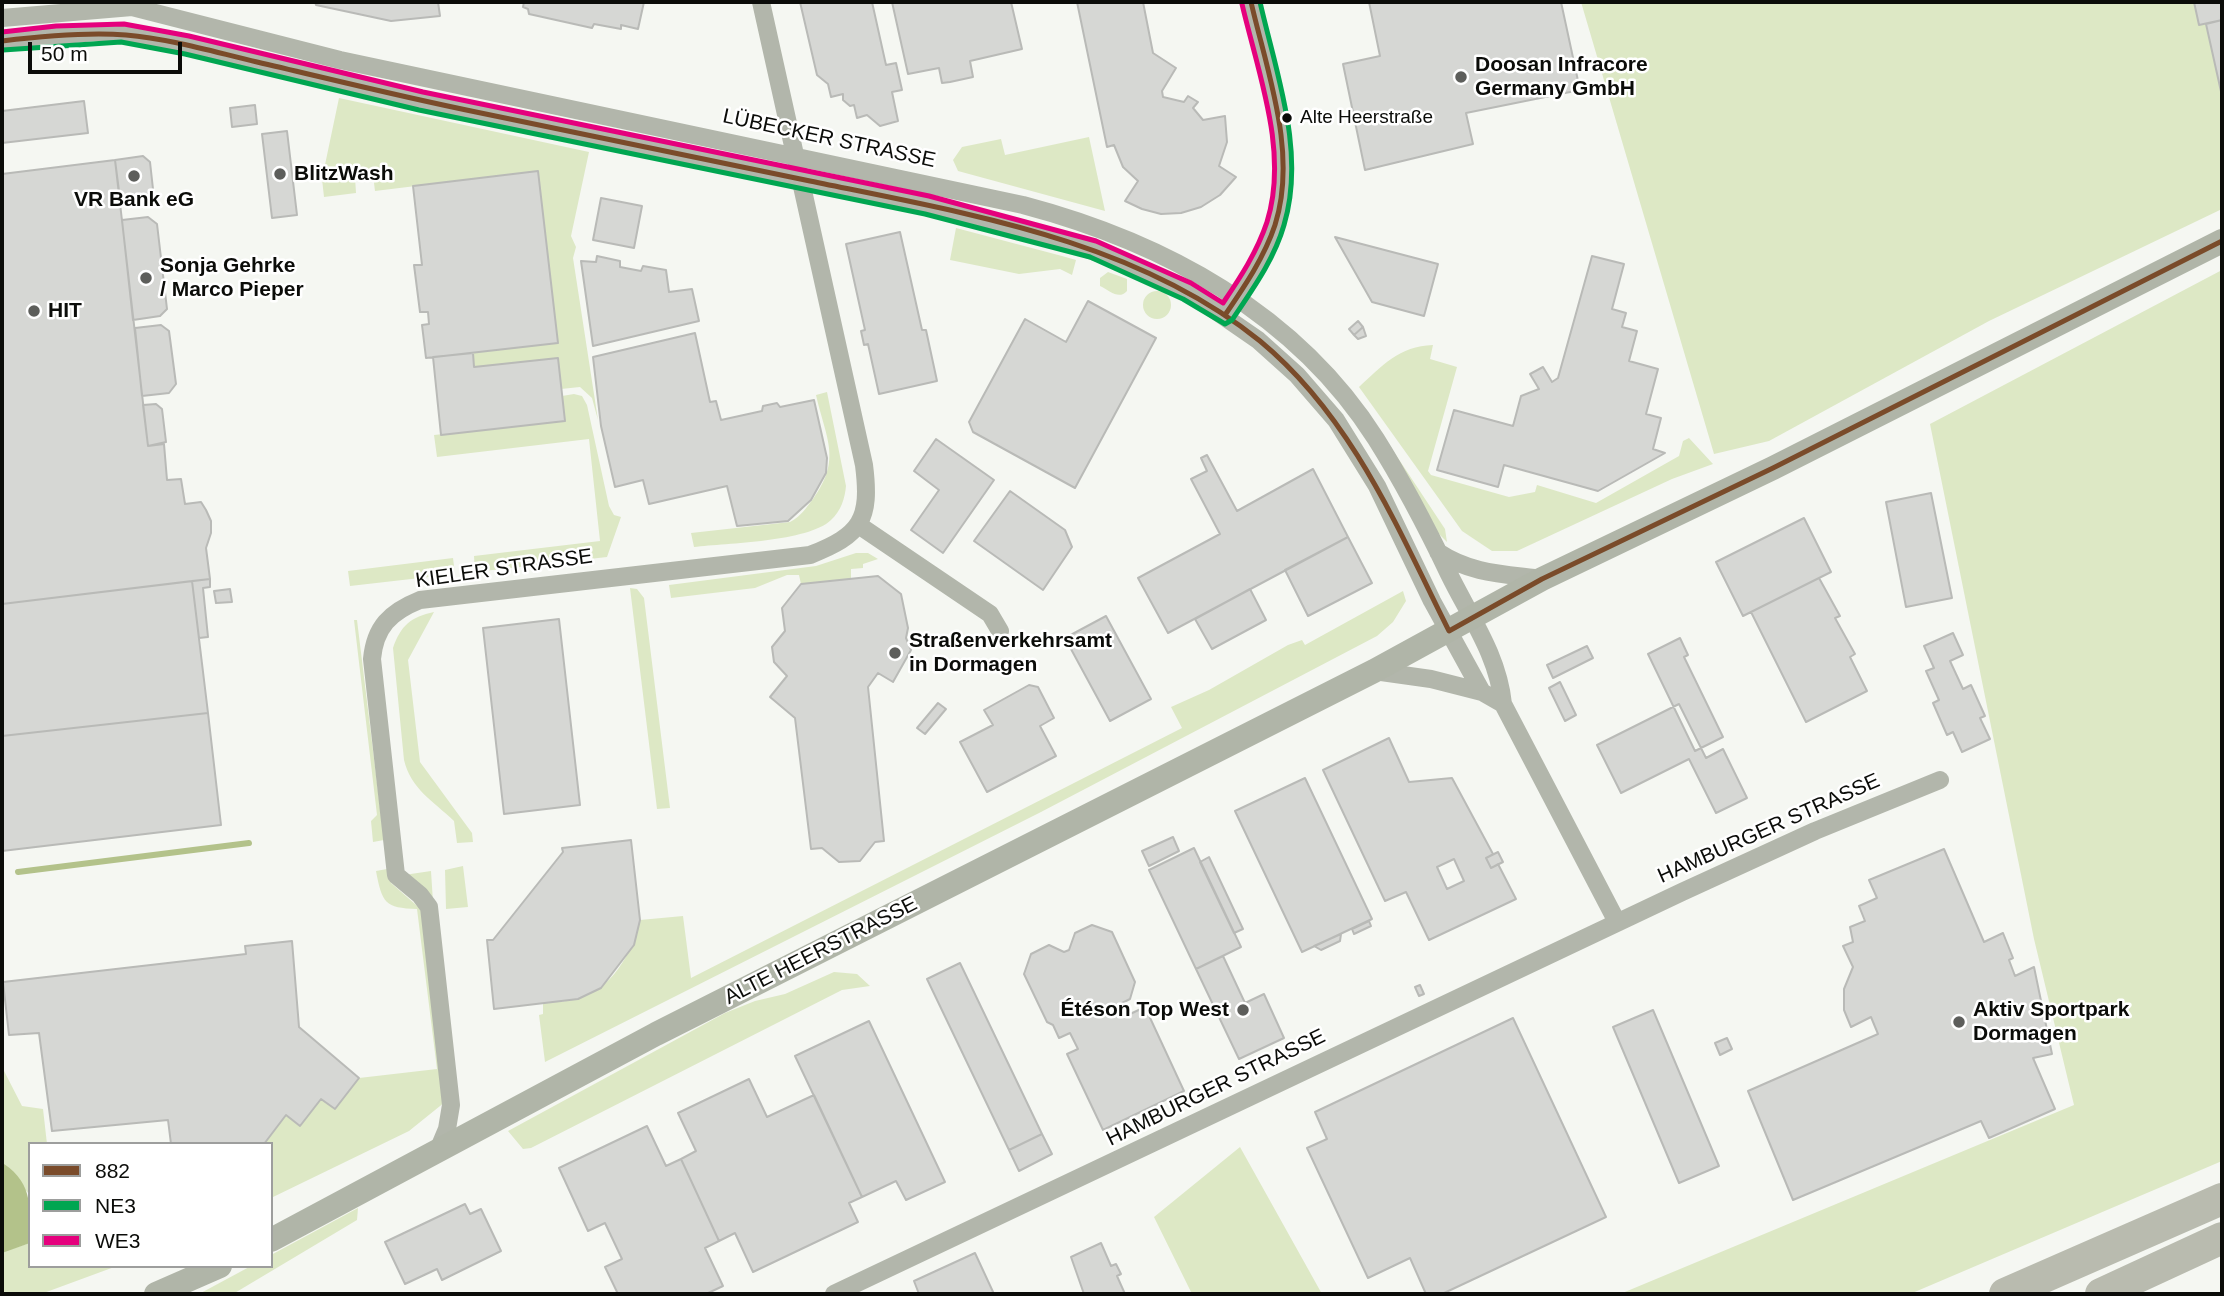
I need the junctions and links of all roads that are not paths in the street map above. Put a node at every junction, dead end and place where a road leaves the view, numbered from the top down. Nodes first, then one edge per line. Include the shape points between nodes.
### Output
1 (194, 2) edge
2 (761, 2) edge
3 (1251, 2) edge
4 (168, 9) edge
5 (2, 18) edge
6 (191, 21) junction
7 (162, 40) junction
8 (2, 41) edge
9 (187, 45) junction
10 (795, 156) junction
11 (801, 179) junction
12 (2222, 242) edge
13 (1238, 296) junction
14 (1225, 315) junction
15 (860, 526) junction
16 (1438, 552) junction
17 (1542, 579) junction
18 (1473, 617) junction
19 (1000, 631) dead end
20 (1449, 631) junction
21 (1374, 671) junction
22 (1482, 692) junction
23 (1503, 704) junction
24 (1940, 780) dead end
25 (1617, 922) junction
26 (439, 1148) junction
27 (2222, 1199) edge
28 (2222, 1238) edge
29 (273, 1239) edge
30 (215, 1268) edge
31 (156, 1294) edge
32 (835, 1294) edge
33 (2005, 1294) edge
34 (2101, 1294) edge

1 - 6 street
2 - 10 street
3 - 13 street via 1283,157 1282,187 1274,228
4 - 5 street, LÜBECKER STRASSE via 132,7
4 - 6 street, LÜBECKER STRASSE
4 - 7 street
6 - 9 street
6 - 10 street, LÜBECKER STRASSE via 340,60
7 - 8 street via 95,32
7 - 9 street
9 - 11 street via 421,101
10 - 11 street
10 - 13 street, LÜBECKER STRASSE via 1061,215 1145,246
11 - 14 street via 939,208 1093,249 1187,291
11 - 15 street via 864,465 868,496
12 - 17 street, ALTE HEERSTRASSE
13 - 14 street
13 - 16 street, LÜBECKER STRASSE via 1310,358 1355,410 1376,438
14 - 20 street via 1297,375 1336,420 1377,486
15 - 19 street via 990,614
15 - 26 street, KIELER STRASSE via 841,543 810,555 446,596 420,600 387,618 374,638 372,659 396,874 429,907 451,1105
16 - 17 street via 1478,571
16 - 18 street, LÜBECKER STRASSE
17 - 18 street, ALTE HEERSTRASSE
18 - 20 street, ALTE HEERSTRASSE
18 - 23 street via 1500,676
20 - 21 street, ALTE HEERSTRASSE
20 - 22 street
21 - 22 street
21 - 26 street, ALTE HEERSTRASSE
22 - 23 street
23 - 25 street
24 - 25 street, HAMBURGER STRASSE via 1815,831
25 - 32 street, HAMBURGER STRASSE
26 - 29 street, ALTE HEERSTRASSE
27 - 33 highway
28 - 34 highway
30 - 31 street

